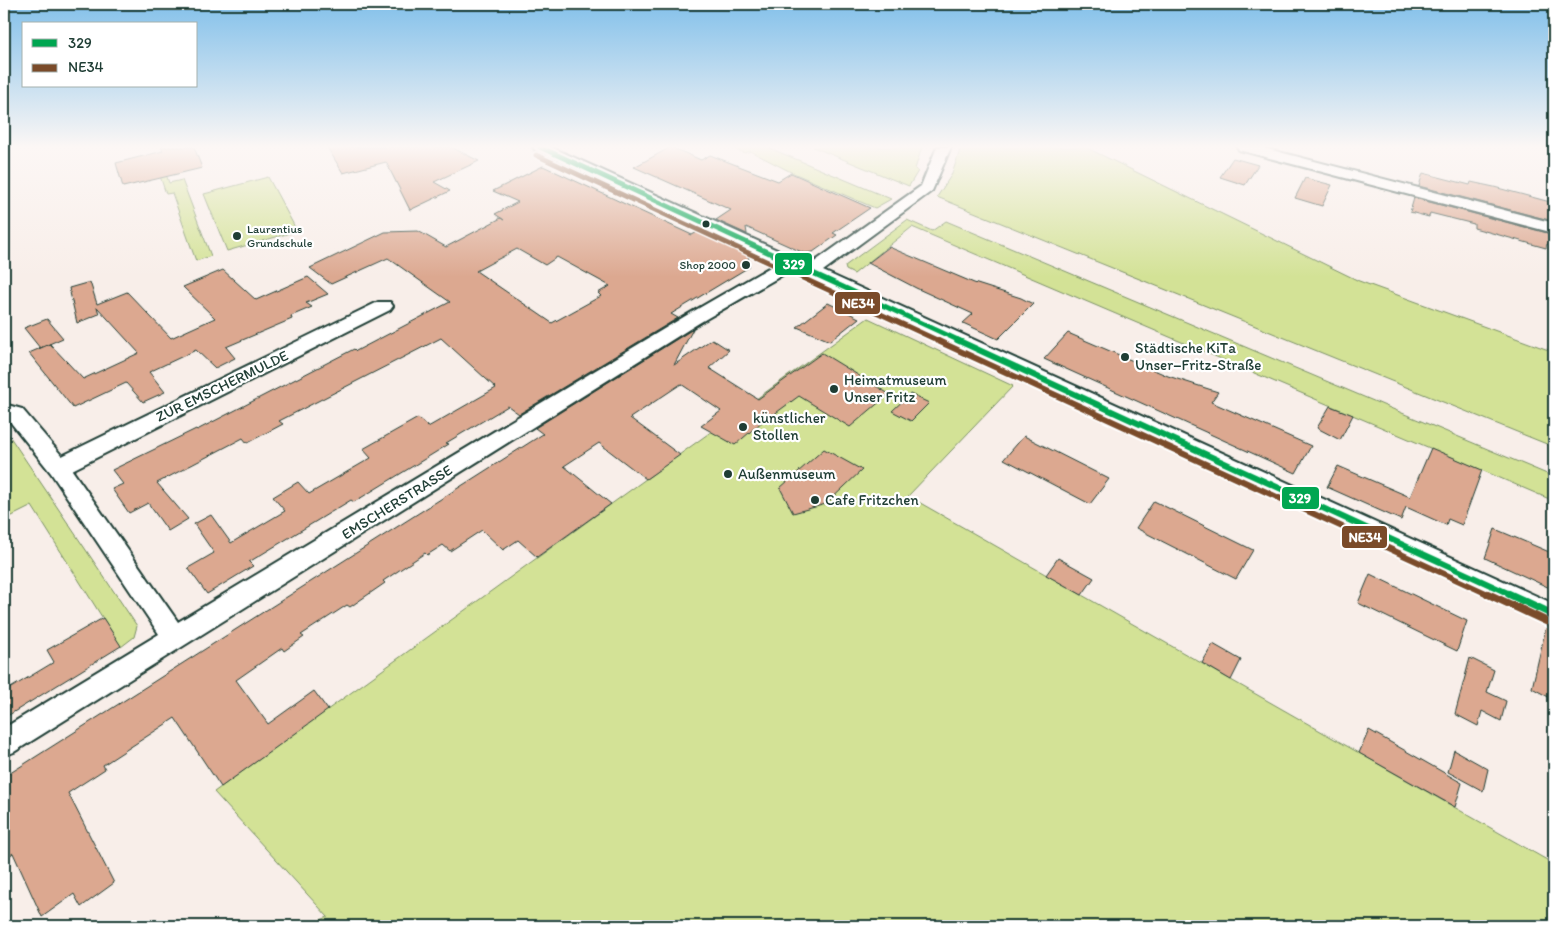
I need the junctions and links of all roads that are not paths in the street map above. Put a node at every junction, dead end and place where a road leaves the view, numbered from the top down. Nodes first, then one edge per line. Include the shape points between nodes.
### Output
1 (634, 190) edge
2 (924, 190) edge
3 (1410, 190) edge
4 (1554, 228) edge
5 (790, 263) junction
6 (811, 272) junction
7 (384, 306) dead end
8 (4, 411) edge
9 (59, 467) junction
10 (1554, 615) edge
11 (175, 638) junction
12 (4, 743) edge

1 - 5 street
2 - 6 street
3 - 4 street
5 - 6 street
5 - 11 street, EMSCHERSTRASSE via 693,319
6 - 10 street
7 - 9 street, ZUR EMSCHERMULDE
8 - 9 street via 15,414
9 - 11 street
11 - 12 street, EMSCHERSTRASSE

